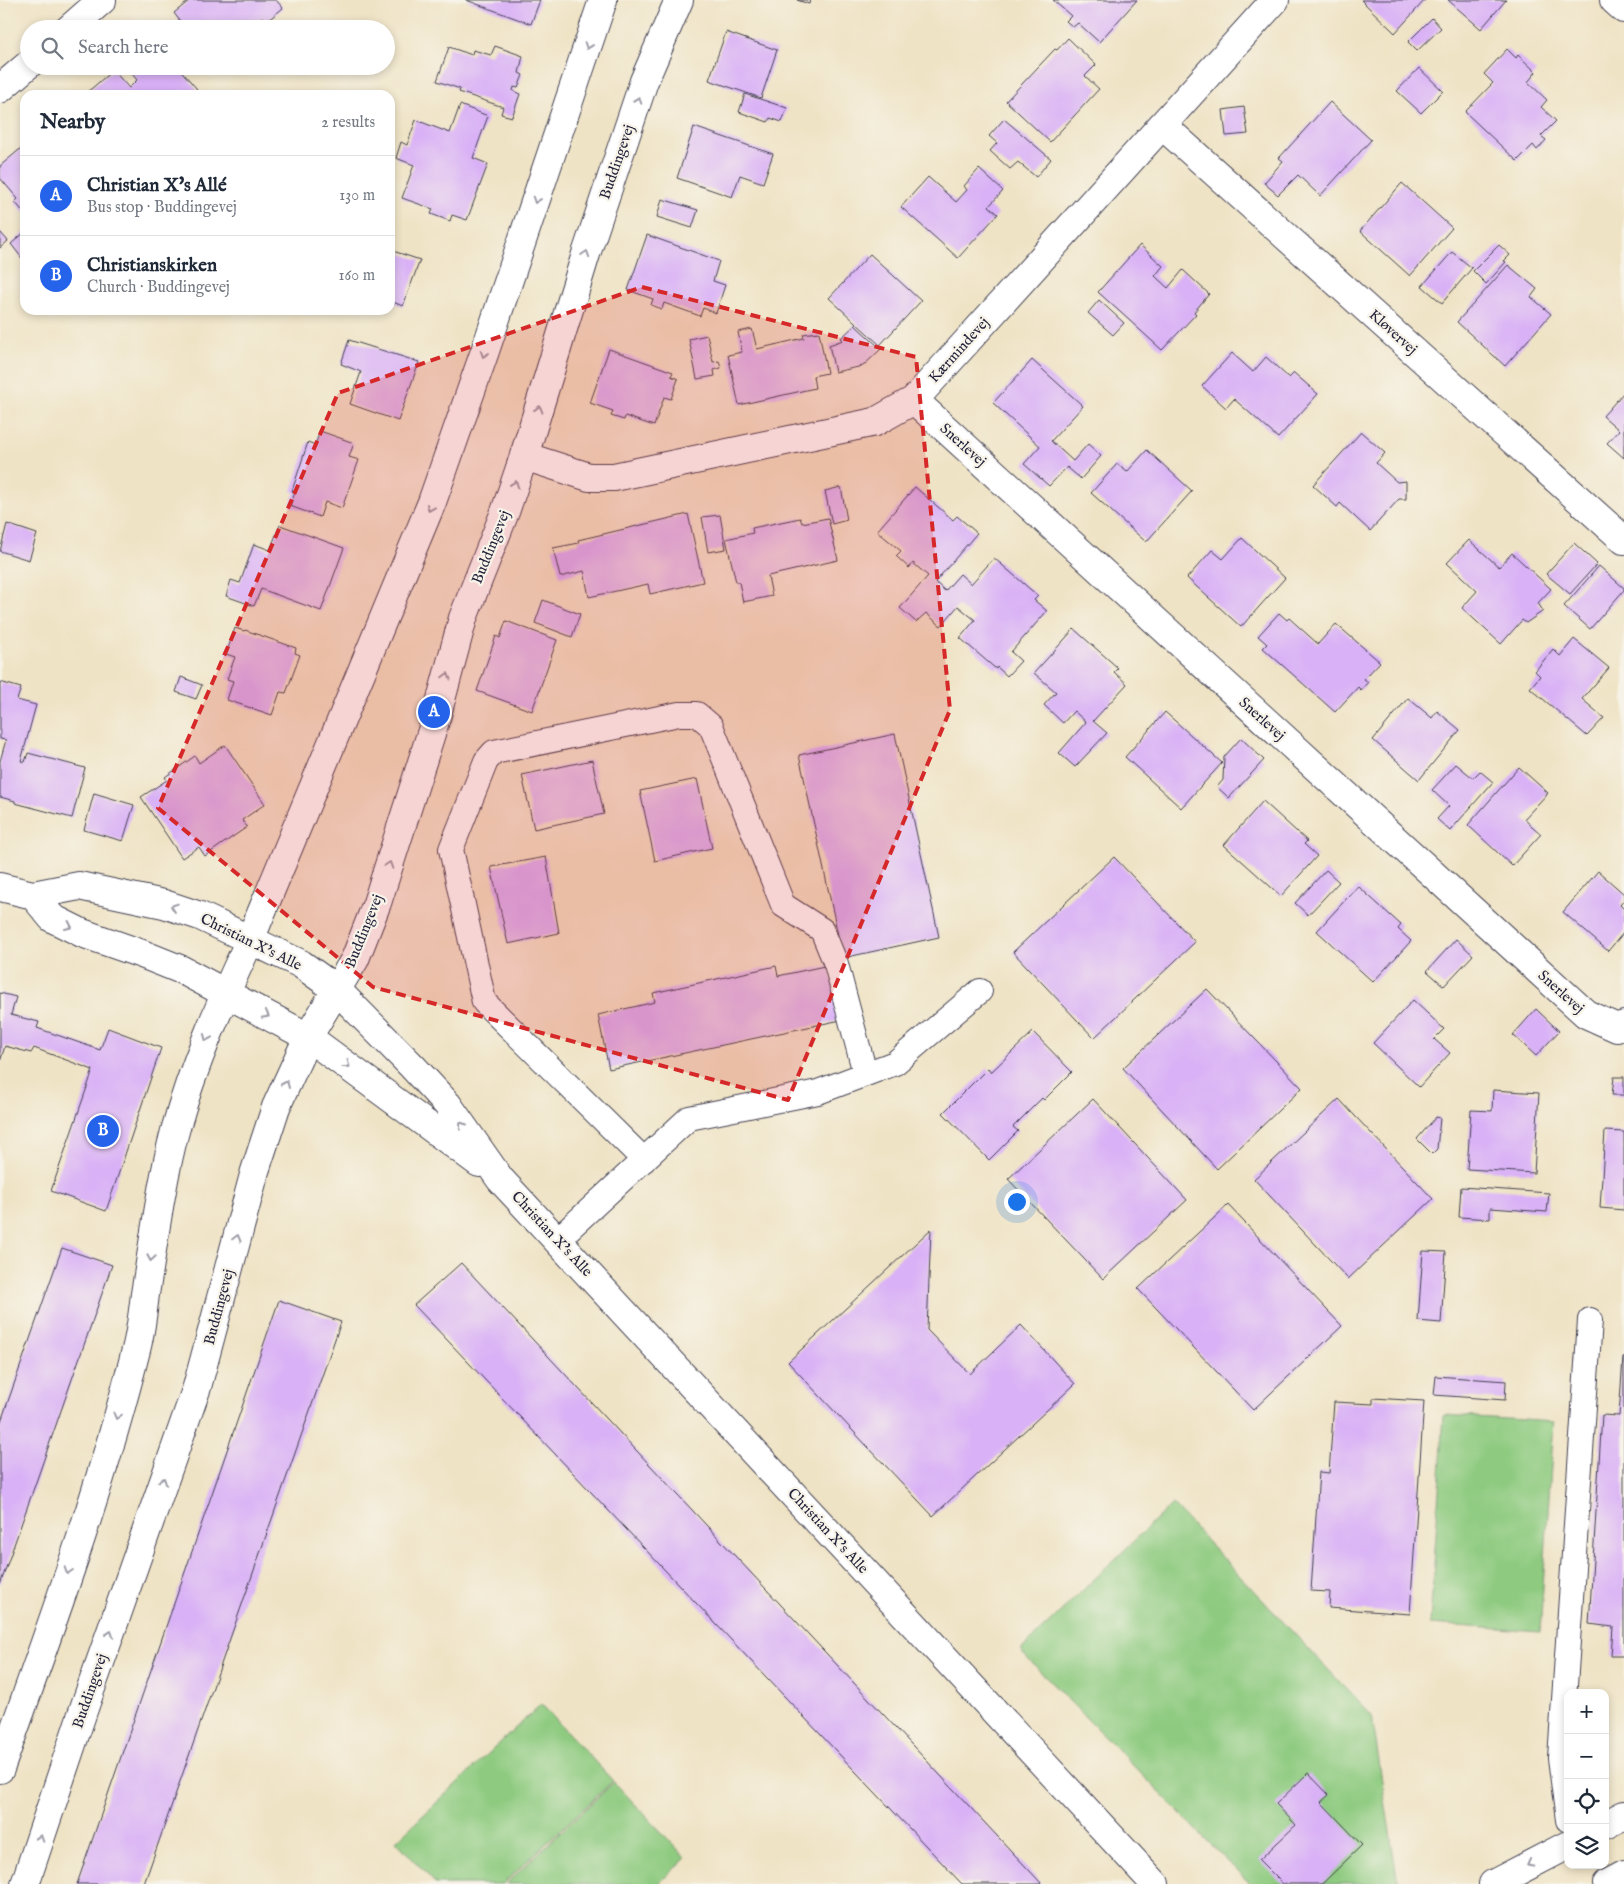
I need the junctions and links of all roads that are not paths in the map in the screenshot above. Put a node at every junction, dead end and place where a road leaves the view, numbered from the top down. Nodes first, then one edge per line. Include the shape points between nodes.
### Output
1 (102, 0) edge
2 (603, 0) edge
3 (679, 0) edge
4 (1275, 0) edge
5 (1614, 0) edge
6 (1624, 9) edge
7 (79, 20) edge
8 (20, 71) edge
9 (0, 88) edge
10 (1162, 125) junction
11 (914, 400) junction
12 (524, 456) junction
13 (1624, 540) edge
14 (0, 887) edge
15 (33, 895) junction
16 (250, 940) junction
17 (337, 990) junction
18 (980, 991) dead end
19 (225, 993) junction
20 (1620, 1026) edge
21 (308, 1037) junction
22 (865, 1073) junction
23 (644, 1160) junction
24 (500, 1179) junction
25 (558, 1240) junction
26 (1590, 1320) dead end
27 (0, 1770) edge
28 (1564, 1789) edge
29 (1624, 1815) edge
30 (1607, 1824) edge
31 (1564, 1847) edge
32 (1624, 1875) edge
33 (25, 1884) edge
34 (1155, 1884) edge
35 (1493, 1884) edge
36 (1607, 1884) edge

1 - 7 street
2 -> 16 street via 432,502
12 -> 3 street, Buddingevej via 641,90
4 - 10 street, Kærmindevej
5 - 6 street
8 - 9 street
10 - 11 street, Kærmindevej
10 - 13 street, Kløvervej
11 - 12 street, Kærmindevej via 875,422 614,477 588,477
11 - 20 street, Snerlevej via 1586,1014
17 -> 12 street, Buddingevej via 355,959 377,903 436,718 462,618
14 - 15 street, Christian X's Alle
16 -> 15 street, Christian X's Alle via 200,916 137,898 79,886
15 -> 19 street, Christian X's Alle via 52,918 182,970
16 - 17 street, Christian X's Alle via 301,964
16 - 19 street
17 - 21 street, Buddingevej
24 -> 17 street, Christian X's Alle via 448,1105
18 - 22 lane via 895,1062
19 -> 21 street, Christian X's Alle
19 -> 27 street via 175,1131 137,1344 103,1468
21 -> 24 street, Christian X's Alle
33 -> 21 street, Buddingevej via 197,1387 255,1171 276,1107
22 - 23 lane via 818,1092 690,1118
22 - 23 lane via 836,964 822,930 783,905 711,726 697,714 679,714 494,752 486,761 451,849 484,1002
23 - 25 lane
24 - 25 street, Christian X's Alle
25 - 34 street, Christian X's Alle
26 - 28 lane via 1560,1758
29 - 30 street
31 -> 35 street
32 - 36 street

